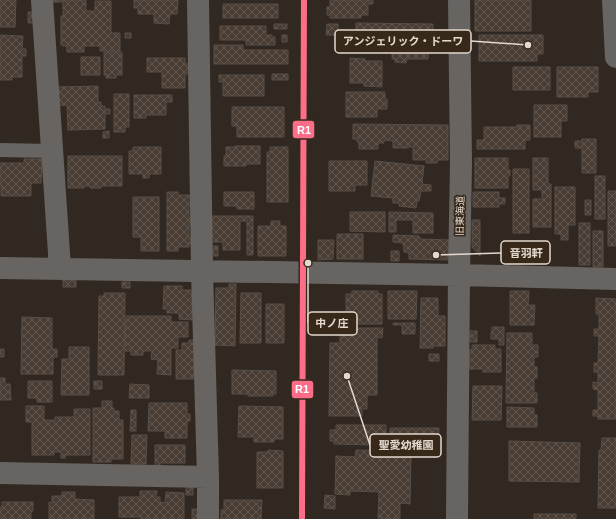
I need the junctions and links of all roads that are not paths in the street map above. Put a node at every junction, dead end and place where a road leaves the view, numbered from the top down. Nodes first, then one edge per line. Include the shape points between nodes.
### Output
1 (42, 0) edge
2 (198, 0) edge
3 (459, 0) edge
4 (613, 0) edge
5 (616, 58) edge
6 (0, 150) edge
7 (52, 151) junction
8 (0, 268) edge
9 (60, 268) junction
10 (202, 271) junction
11 (459, 275) junction
12 (616, 279) edge
13 (0, 473) edge
14 (208, 477) junction
15 (208, 519) edge
16 (457, 519) edge

1 - 7 street
2 - 10 street
3 - 11 street, 旧東海道
4 - 5 street
6 - 7 lane
7 - 9 street
8 - 9 street
9 - 10 street
10 - 11 street
10 - 14 street
11 - 12 street
11 - 16 street, 旧東海道
13 - 14 street
14 - 15 street

